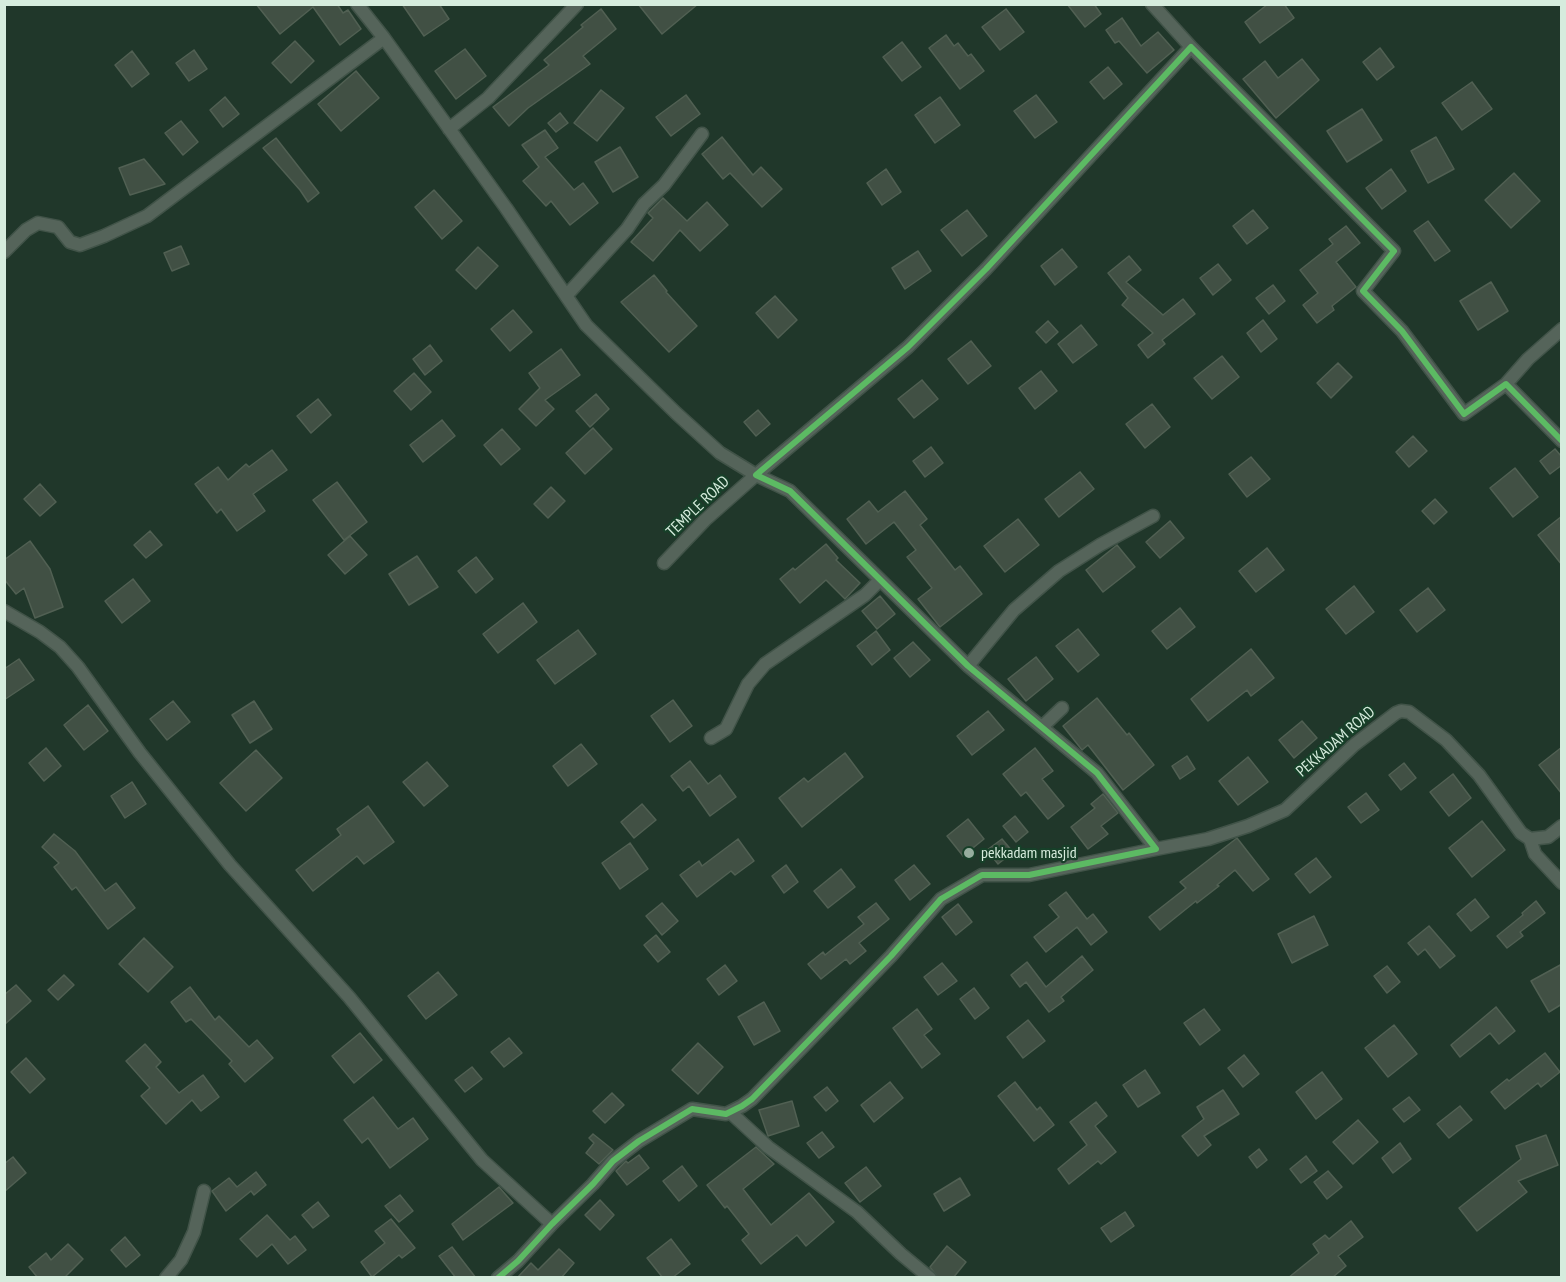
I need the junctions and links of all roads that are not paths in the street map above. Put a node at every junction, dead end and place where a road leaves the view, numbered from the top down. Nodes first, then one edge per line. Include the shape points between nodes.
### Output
1 (357, 4) edge
2 (577, 4) edge
3 (1152, 4) edge
4 (384, 38) junction
5 (1191, 47) junction
6 (449, 129) junction
7 (702, 134) dead end
8 (4, 252) edge
9 (566, 296) junction
10 (1562, 329) edge
11 (1506, 384) junction
12 (1562, 441) edge
13 (756, 475) junction
14 (1153, 516) dead end
15 (664, 563) dead end
16 (880, 580) junction
17 (4, 611) edge
18 (968, 666) junction
19 (1062, 708) dead end
20 (1042, 727) junction
21 (711, 738) dead end
22 (1562, 826) edge
23 (1530, 839) junction
24 (1156, 849) junction
25 (1562, 883) edge
26 (730, 1112) junction
27 (204, 1191) dead end
28 (552, 1224) junction
29 (166, 1278) edge
30 (498, 1278) edge
31 (930, 1278) edge

1 - 4 street
2 - 6 street via 488,98
3 - 5 street
4 - 6 street
4 - 8 street via 147,216 80,245 70,242 58,227 38,224
5 - 11 street via 1394,251 1363,291 1402,331 1464,414
5 - 13 street, TEMPLE ROAD via 987,269 908,347
6 - 9 street
7 - 9 street via 664,185
9 - 13 street via 586,325 676,413 720,453
10 - 11 street
11 - 12 street
13 - 15 street, TEMPLE ROAD
13 - 16 street via 790,490
14 - 18 street via 1059,571 1014,610
16 - 18 street
16 - 21 street via 865,595 765,664 748,684 726,729
17 - 28 street via 53,642 78,667 140,753 230,865 349,997 482,1160
18 - 20 street
19 - 20 street
20 - 24 street via 1097,773
22 - 23 street via 1548,837
23 - 24 street, PEKKADAM ROAD via 1521,834 1479,774 1446,740 1409,712 1401,711 1354,745 1285,810 1248,826
23 - 25 street via 1535,854
24 - 26 street via 1029,875 982,875 940,899 891,956 752,1099
26 - 28 street via 692,1109 666,1123 613,1161
26 - 31 street via 768,1147 857,1212
27 - 29 street via 194,1232 181,1260
28 - 30 street

